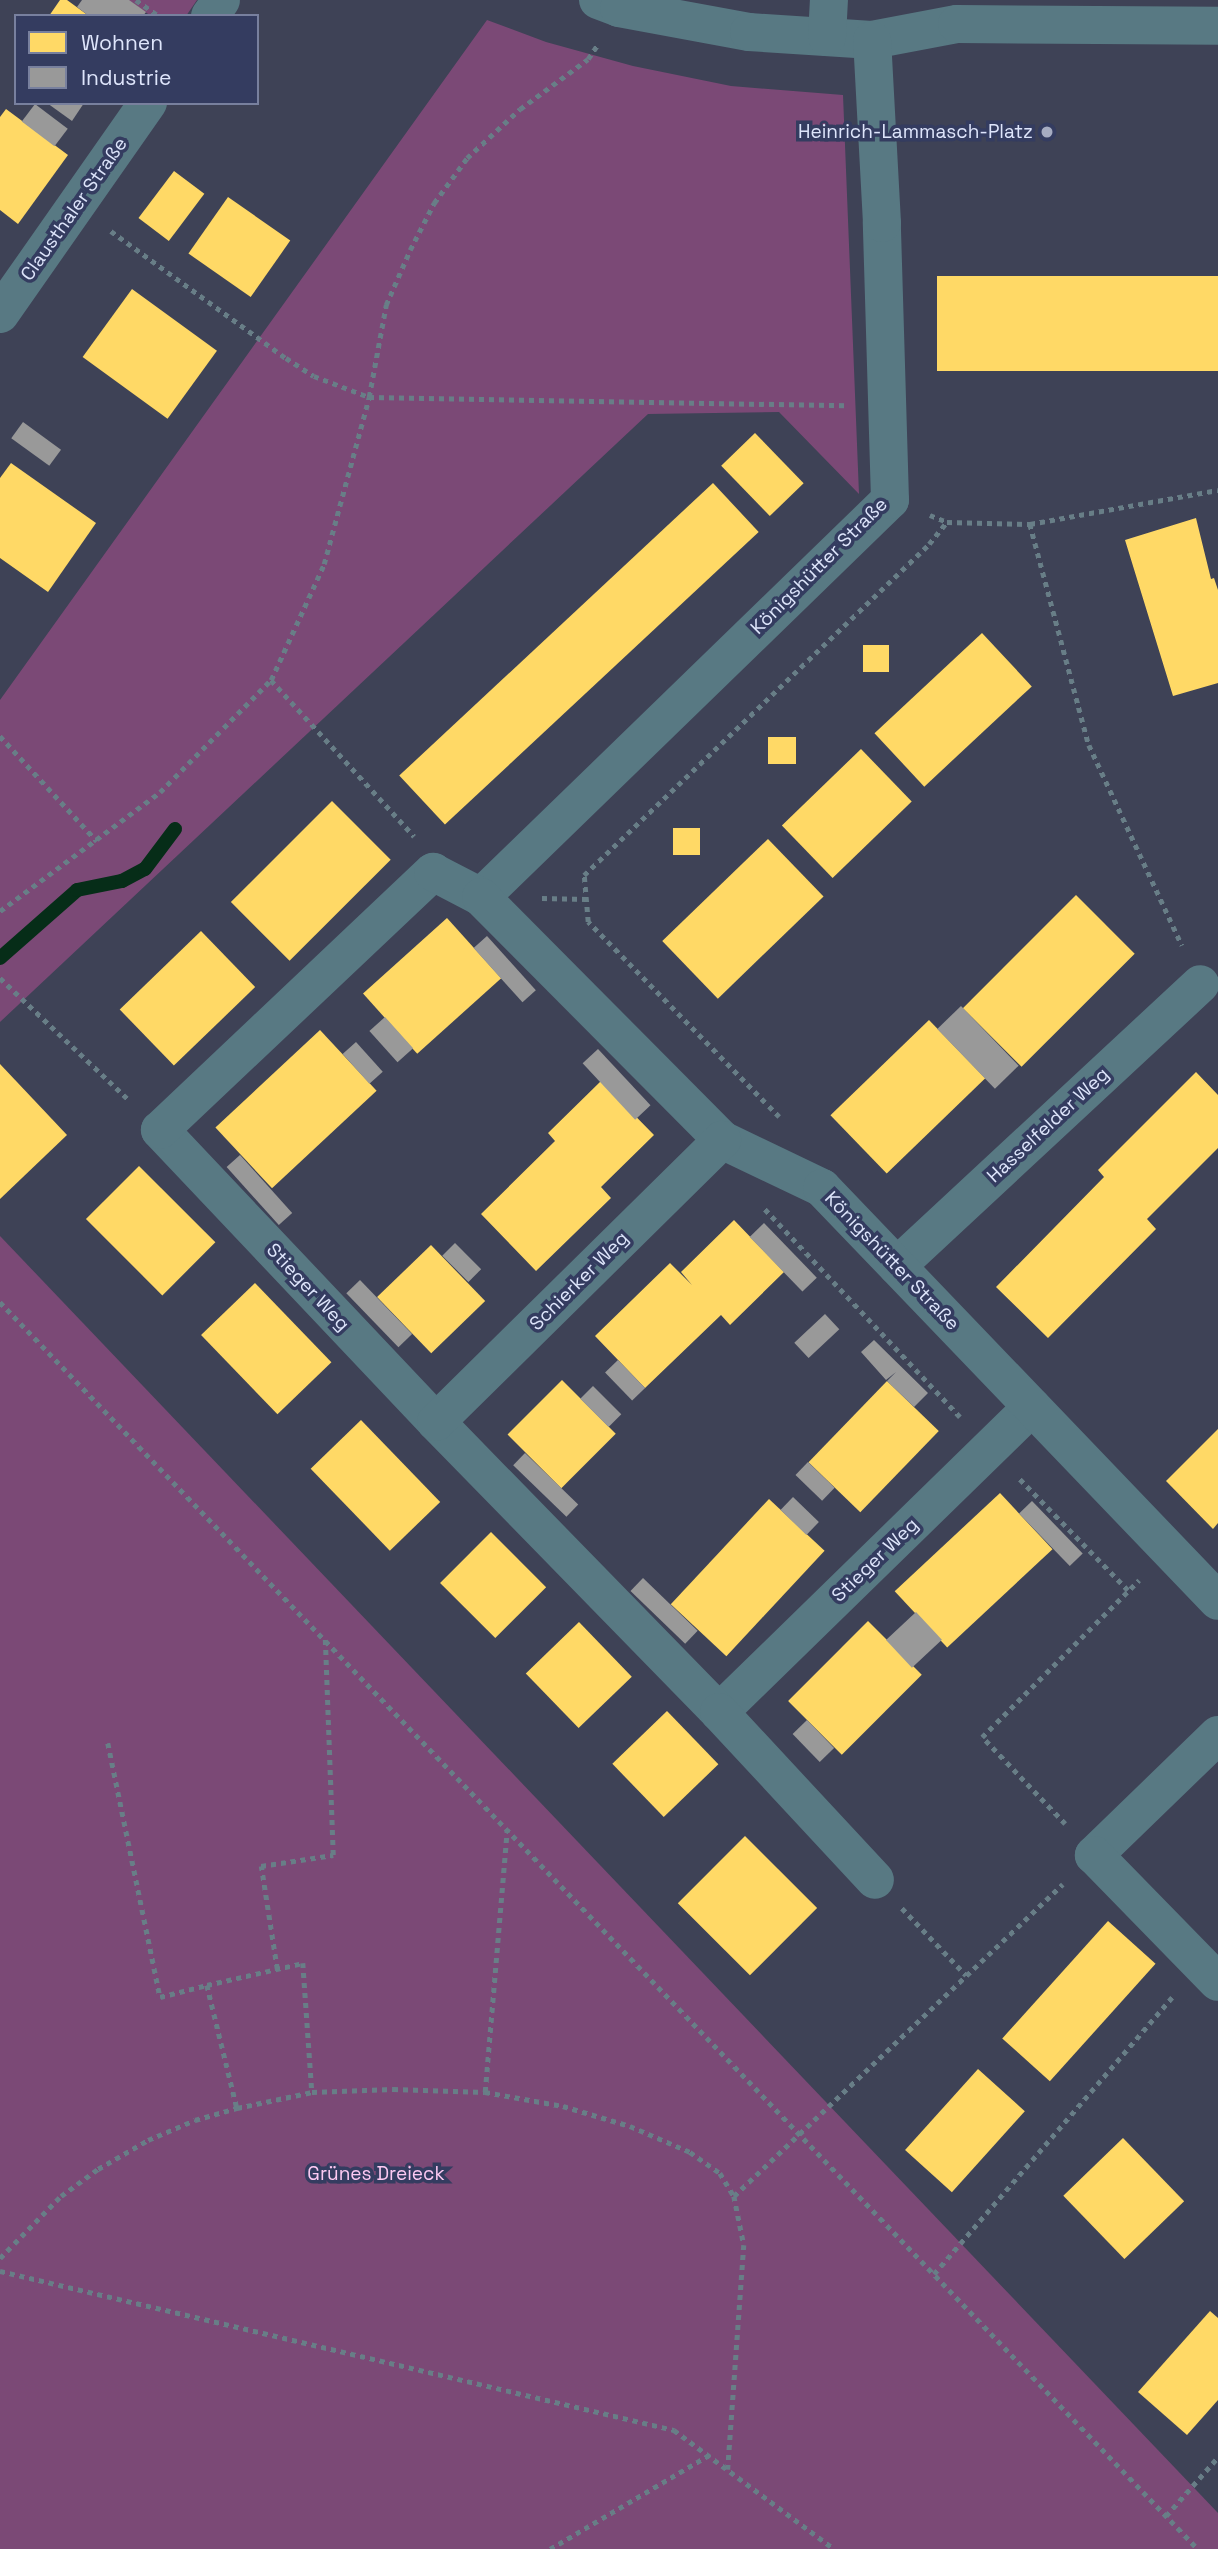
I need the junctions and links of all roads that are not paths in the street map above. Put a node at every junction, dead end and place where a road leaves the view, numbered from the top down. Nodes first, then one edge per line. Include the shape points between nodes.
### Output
1 (609, 4) edge
2 (828, 19) edge
3 (1218, 26) edge
4 (872, 40) junction
5 (147, 105) edge
6 (0, 314) edge
7 (481, 897) junction
8 (1200, 984) road end
9 (160, 1129) joint
10 (722, 1140) junction
11 (897, 1266) junction
12 (1032, 1407) junction
13 (436, 1422) junction
14 (1218, 1601) edge
15 (719, 1712) junction
16 (1218, 1735) edge
17 (875, 1880) road end
18 (1209, 1973) edge

1 - 2 street via 749,32
2 - 4 street
3 - 4 street via 957,24
4 - 7 street, Königshütter Straße via 890,500
5 - 6 street, Clausthaler Straße
7 - 9 street, Königshütter Straße via 433,872
7 - 10 street, Königshütter Straße
8 - 11 street, Hasselfelder Weg
9 - 13 street, Stieger Weg
10 - 11 street, Königshütter Straße via 822,1188
10 - 13 street, Schierker Weg
11 - 12 street, Königshütter Straße
12 - 14 street, Königshütter Straße
12 - 15 street, Stieger Weg
13 - 15 street, Stieger Weg
15 - 17 street, Stieger Weg
16 - 18 street via 1094,1855

